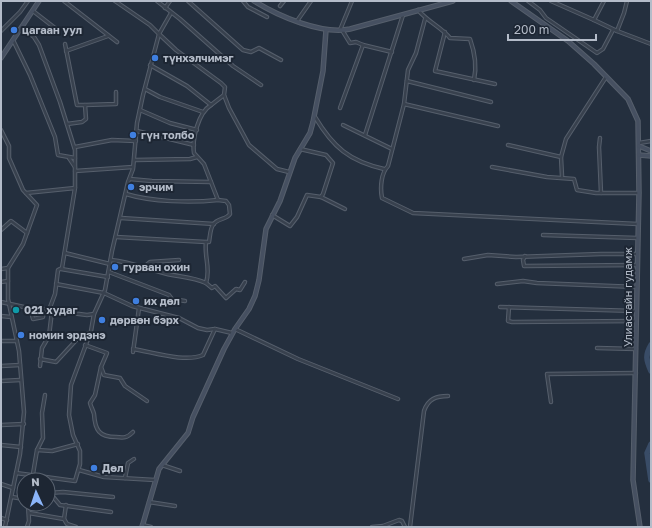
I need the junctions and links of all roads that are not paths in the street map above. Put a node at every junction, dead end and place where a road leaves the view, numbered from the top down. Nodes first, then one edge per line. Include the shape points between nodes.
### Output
1 (28, 1) edge
2 (39, 1) edge
3 (64, 1) edge
4 (116, 1) edge
5 (157, 1) edge
6 (170, 1) edge
7 (188, 1) edge
8 (196, 1) edge
9 (243, 1) edge
10 (254, 1) edge
11 (284, 1) edge
12 (311, 1) edge
13 (352, 1) edge
14 (453, 1) edge
15 (511, 1) edge
16 (530, 1) edge
17 (551, 1) edge
18 (604, 1) edge
19 (627, 1) edge
20 (194, 5) junction
21 (280, 6) dead end
22 (165, 8) junction
23 (418, 10) junction
24 (32, 11) junction
25 (171, 13) junction
26 (403, 14) junction
27 (267, 17) dead end
28 (425, 19) junction
29 (594, 20) junction
30 (297, 21) junction
31 (21, 28) junction
32 (55, 28) dead end
33 (326, 30) junction
34 (341, 30) junction
35 (613, 30) junction
36 (445, 31) junction
37 (617, 31) junction
38 (1, 32) edge
39 (160, 34) junction
40 (108, 36) junction
41 (13, 40) junction
42 (117, 42) dead end
43 (65, 44) dead end
44 (651, 44) edge
45 (363, 45) junction
46 (66, 51) junction
47 (392, 52) junction
48 (1, 56) edge
49 (280, 60) dead end
50 (150, 65) junction
51 (607, 77) junction
52 (474, 80) junction
53 (407, 81) junction
54 (495, 84) dead end
55 (261, 85) dead end
56 (144, 88) junction
57 (116, 92) dead end
58 (224, 95) junction
59 (491, 102) dead end
60 (404, 104) junction
61 (85, 105) junction
62 (211, 106) junction
63 (340, 108) dead end
64 (140, 110) junction
65 (203, 112) junction
66 (314, 116) junction
67 (67, 124) junction
68 (344, 125) dead end
69 (498, 126) dead end
70 (1, 130) edge
71 (197, 130) junction
72 (137, 131) junction
73 (365, 135) junction
74 (600, 138) dead end
75 (136, 141) junction
76 (651, 141) edge
77 (639, 144) junction
78 (194, 145) junction
79 (508, 146) dead end
80 (75, 147) junction
81 (300, 149) junction
82 (392, 149) junction
83 (651, 151) edge
84 (639, 155) junction
85 (651, 156) edge
86 (67, 157) junction
87 (197, 157) junction
88 (561, 157) junction
89 (75, 158) junction
90 (135, 160) junction
91 (134, 167) junction
92 (492, 167) dead end
93 (75, 169) junction
94 (384, 169) junction
95 (290, 172) junction
96 (562, 176) junction
97 (130, 179) junction
98 (212, 182) junction
99 (75, 188) junction
100 (25, 193) junction
101 (602, 193) junction
102 (639, 193) junction
103 (126, 194) junction
104 (321, 197) junction
105 (218, 200) junction
106 (345, 209) dead end
107 (272, 215) junction
108 (121, 218) junction
109 (214, 224) junction
110 (638, 224) junction
111 (1, 230) edge
112 (27, 233) junction
113 (543, 235) dead end
114 (116, 237) junction
115 (638, 238) junction
116 (206, 242) junction
117 (65, 253) junction
118 (637, 254) junction
119 (525, 256) junction
120 (464, 259) dead end
121 (111, 260) junction
122 (179, 260) dead end
123 (110, 264) junction
124 (637, 265) junction
125 (144, 267) junction
126 (8, 268) junction
127 (1, 269) edge
128 (61, 269) junction
129 (109, 272) junction
130 (108, 277) junction
131 (8, 281) junction
132 (1, 282) edge
133 (245, 282) dead end
134 (206, 283) junction
135 (56, 284) junction
136 (497, 284) dead end
137 (636, 287) junction
138 (104, 292) junction
139 (1, 302) edge
140 (185, 302) dead end
141 (9, 304) junction
142 (500, 306) dead end
143 (509, 307) junction
144 (30, 308) junction
145 (138, 308) junction
146 (44, 309) junction
147 (50, 311) junction
148 (636, 311) junction
149 (94, 314) junction
150 (1, 316) edge
151 (11, 317) junction
152 (636, 321) junction
153 (215, 329) junction
154 (235, 329) junction
155 (232, 333) junction
156 (90, 334) junction
157 (16, 341) junction
158 (1, 342) edge
159 (85, 345) junction
160 (597, 348) dead end
161 (637, 350) junction
162 (40, 359) junction
163 (20, 365) junction
164 (1, 366) edge
165 (40, 366) dead end
166 (101, 367) junction
167 (636, 373) junction
168 (21, 380) junction
169 (1, 381) edge
170 (45, 395) dead end
171 (448, 396) dead end
172 (398, 399) dead end
173 (147, 401) dead end
174 (551, 402) dead end
175 (24, 424) junction
176 (1, 425) edge
177 (133, 432) dead end
178 (78, 444) junction
179 (1, 445) edge
180 (21, 447) junction
181 (37, 450) junction
182 (134, 459) dead end
183 (162, 465) junction
184 (79, 470) junction
185 (180, 471) dead end
186 (16, 472) edge
187 (33, 472) edge
188 (16, 473) edge
189 (125, 478) junction
190 (56, 480) edge
191 (155, 480) junction
192 (1, 484) edge
193 (13, 488) junction
194 (56, 492) edge
195 (12, 497) junction
196 (113, 497) dead end
197 (16, 498) edge
198 (56, 502) edge
199 (149, 502) junction
200 (66, 505) junction
201 (175, 506) dead end
202 (111, 512) dead end
203 (29, 513) joint
204 (1, 518) edge
205 (64, 519) junction
206 (7, 520) junction
207 (142, 526) edge
208 (5, 527) edge
209 (27, 527) edge
210 (76, 527) edge
211 (151, 527) edge
212 (372, 527) edge
213 (405, 527) edge
214 (410, 527) edge
215 (640, 527) edge

1 - 38 street
2 - 24 main road
3 - 40 street
4 - 39 street
5 - 22 street
6 - 22 street
7 - 20 street
8 - 20 street
9 - 27 street via 248,7
10 - 30 main road
11 - 21 street
12 - 30 street
13 - 34 street
14 - 23 main road
15 - 51 main road, Улиастайн гудамж via 568,41
16 - 35 street via 546,18 597,52 603,49
17 - 29 street
18 - 29 street
19 - 37 street
20 - 49 street via 205,18 243,50 251,52 259,48
22 - 25 street
23 - 26 main road
23 - 28 street
24 - 31 main road
24 - 32 street
25 - 39 street
25 - 55 street via 233,66
26 - 34 main road
26 - 47 street
28 - 36 street
28 - 53 street via 416,53 408,70
29 - 35 street
30 - 33 main road
31 - 41 main road
31 - 67 street via 37,41
33 - 34 main road
33 - 66 main road via 325,59
34 - 45 street via 350,43
35 - 37 street
36 - 52 street via 450,38 470,39 476,60
36 - 52 street via 436,71
37 - 44 street
39 - 50 street
39 - 58 street via 176,50 221,83 225,89
40 - 42 street
40 - 46 street
41 - 48 main road
41 - 86 street via 55,137 58,155
43 - 46 street
45 - 47 street
45 - 63 street
46 - 61 street via 77,105
47 - 73 street
50 - 56 street
50 - 62 street via 187,86
51 - 77 main road, Улиастайн гудамж via 628,99 634,110 639,127
51 - 88 street via 566,139
52 - 54 street
53 - 59 street
53 - 60 street
56 - 64 street
56 - 65 street via 160,97
57 - 61 street via 116,104
58 - 62 street
58 - 95 street via 248,145 277,170
60 - 69 street
60 - 82 street
61 - 67 street via 84,121
62 - 65 street
64 - 71 street via 170,123
64 - 72 street
65 - 71 street
66 - 81 main road via 311,130
66 - 94 street via 330,141 342,152
67 - 80 street
68 - 73 street
70 - 100 street via 9,146 9,158
71 - 78 street
72 - 75 street
72 - 78 street
73 - 82 street
74 - 101 street
75 - 80 street via 112,140
75 - 90 street
76 - 77 street
77 - 83 main road
77 - 84 main road, Улиастайн гудамж
78 - 87 street
79 - 88 street
80 - 89 street
81 - 95 main road
81 - 104 street via 326,155 333,164
82 - 94 street via 388,166
84 - 85 main road
84 - 102 main road, Улиастайн гудамж
86 - 89 street
86 - 93 street
87 - 90 street
87 - 98 street via 204,164
88 - 96 street
89 - 93 street
90 - 91 street
91 - 93 street
91 - 97 street
92 - 96 street
93 - 99 street
94 - 110 street via 382,198 413,213
95 - 107 main road
96 - 101 street via 574,179 577,190
97 - 98 street
97 - 103 street
98 - 105 street
99 - 100 street
99 - 117 street
100 - 112 street via 37,205
101 - 102 street
102 - 110 main road, Улиастайн гудамж
103 - 105 street via 137,198 161,200
103 - 108 street
104 - 106 street
104 - 107 street via 307,195 290,226
105 - 109 street via 229,204 230,214
107 - 154 main road via 265,234 257,289 249,308
108 - 109 street
108 - 114 street
109 - 116 street via 209,242
110 - 115 main road, Улиастайн гудамж
111 - 112 street via 11,221
112 - 126 street
113 - 115 street
114 - 116 street
114 - 121 street
115 - 118 main road, Улиастайн гудамж
116 - 134 street via 205,257 209,273
117 - 123 street
117 - 128 street
118 - 119 street
118 - 124 main road, Улиастайн гудамж
119 - 120 street via 488,255
119 - 124 street via 522,260 524,266
121 - 123 street
121 - 125 street
122 - 125 street via 150,262
123 - 129 street
124 - 137 main road, Улиастайн гудамж
125 - 134 street
126 - 127 street
126 - 131 street
128 - 130 street
128 - 135 street via 58,270
129 - 130 street
129 - 140 street
130 - 138 street
131 - 132 street
131 - 141 street
133 - 134 street via 240,290 226,298 216,286 212,288
135 - 138 street
135 - 147 street
136 - 137 street via 531,281
137 - 148 main road, Улиастайн гудамж
138 - 145 street
138 - 149 street
139 - 141 street
141 - 144 street
141 - 151 street
142 - 143 street
143 - 148 street
143 - 152 street via 508,321 512,322
144 - 146 street
144 - 146 street via 33,319 43,317
145 - 153 street via 179,318 202,329
145 - 153 street via 133,351 196,358 203,355
146 - 147 street
147 - 149 street
147 - 162 street via 49,336 42,348
148 - 152 main road, Улиастайн гудамж
149 - 156 street
150 - 151 street
151 - 157 street
152 - 161 main road, Улиастайн гудамж
153 - 155 street
154 - 155 main road
154 - 172 street via 298,359
155 - 183 main road via 188,433
156 - 159 street
156 - 162 street via 81,335 56,362
157 - 158 street
157 - 163 street
159 - 166 street via 107,353
159 - 178 street via 71,385 69,402 73,435
160 - 161 street
161 - 167 main road, Улиастайн гудамж
162 - 165 street
163 - 164 street
163 - 168 street
166 - 173 street via 104,375 120,378 125,386
166 - 177 street via 95,395 90,402 94,423 101,434 107,437 124,438
167 - 174 street via 547,374
167 - 215 main road, Улиастайн гудамж via 633,480
168 - 169 street
168 - 175 street
170 - 181 street via 42,413 43,438
171 - 214 street via 433,398 424,411
175 - 176 street
175 - 180 street
178 - 181 street via 52,451
178 - 184 street
179 - 180 street
180 - 186 street
181 - 187 street
182 - 189 street via 128,463
183 - 185 street
183 - 191 main road
184 - 189 street via 98,476
184 - 190 street via 75,481
188 - 193 street
189 - 191 street
191 - 199 main road
192 - 193 street
193 - 195 street
194 - 196 street
195 - 197 street
195 - 206 street
198 - 200 street
199 - 201 street
199 - 207 main road
200 - 202 street
200 - 205 street
203 - 205 street
203 - 209 street
204 - 206 street
205 - 210 street via 67,524
206 - 208 street
207 - 211 street
212 - 213 street via 399,520

